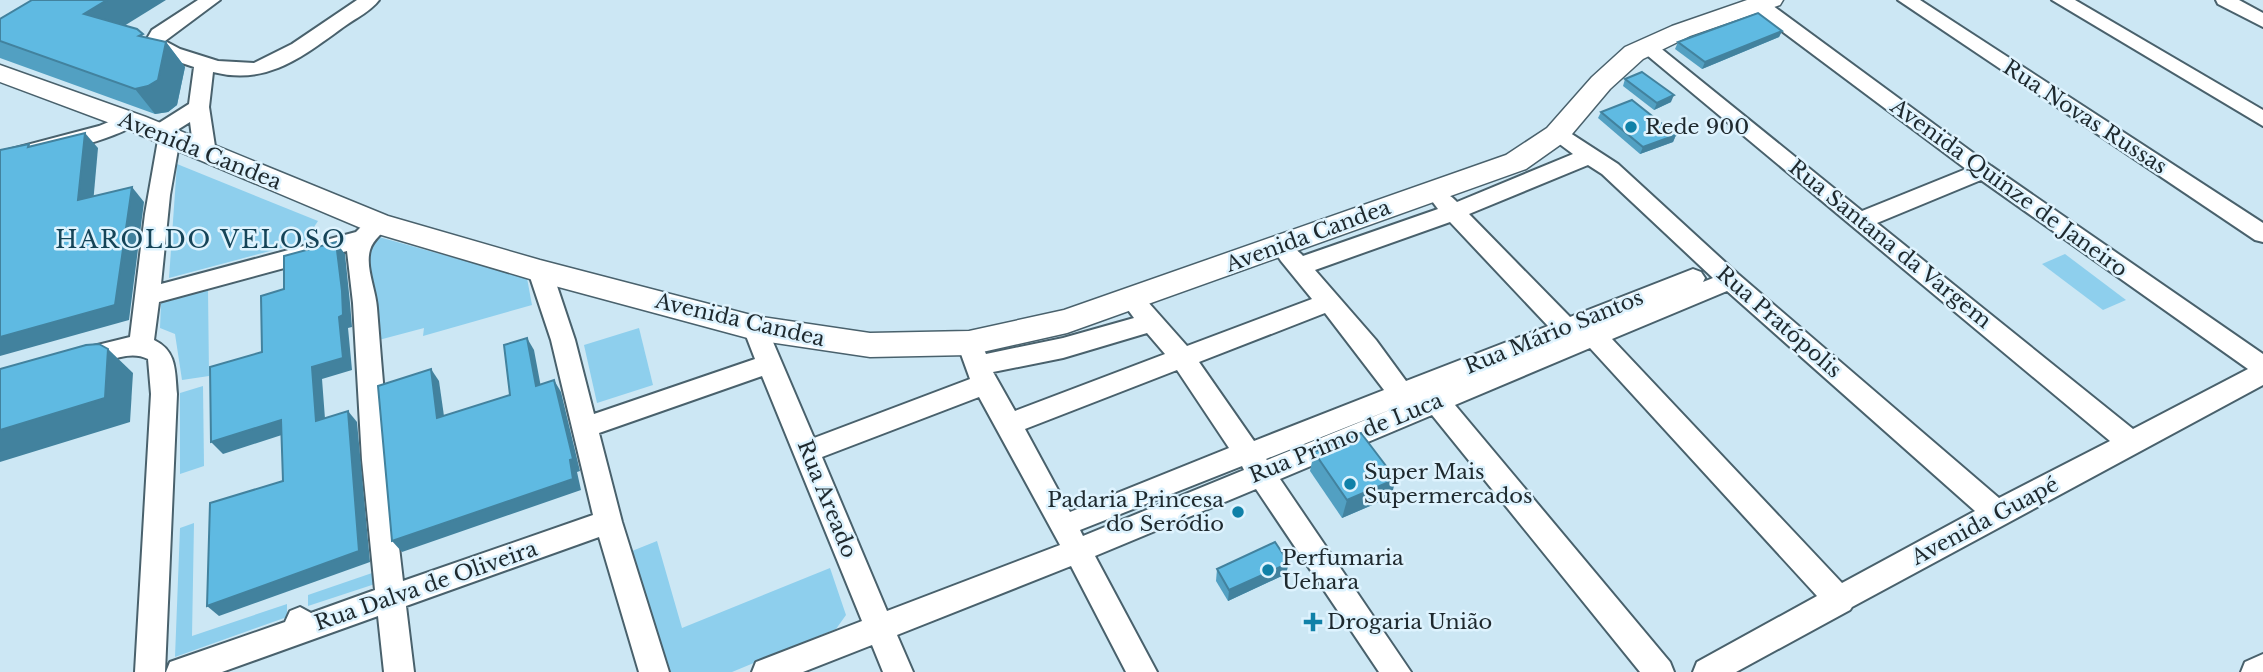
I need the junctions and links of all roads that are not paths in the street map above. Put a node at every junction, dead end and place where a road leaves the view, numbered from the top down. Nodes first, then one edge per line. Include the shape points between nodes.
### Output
1 (212, 0) edge
2 (370, 0) edge
3 (1907, 0) edge
4 (2061, 0) edge
5 (2225, 0) edge
6 (1765, 2) edge
7 (2263, 21) edge
8 (1646, 46) junction
9 (204, 64) junction
10 (0, 74) edge
11 (199, 107) junction
12 (2263, 120) edge
13 (128, 121) junction
14 (1557, 134) junction
15 (163, 135) junction
16 (205, 153) junction
17 (1591, 155) junction
18 (0, 159) edge
19 (1983, 171) junction
20 (1444, 202) junction
21 (1862, 220) junction
22 (371, 231) junction
23 (2263, 234) edge
24 (1291, 256) junction
25 (540, 271) junction
26 (1693, 278) dead end
27 (1730, 280) junction
28 (147, 296) junction
29 (1132, 299) junction
30 (1329, 302) junction
31 (1153, 323) junction
32 (755, 327) junction
33 (1579, 335) junction
34 (142, 345) junction
35 (1182, 357) junction
36 (771, 363) junction
37 (61, 364) edge
38 (977, 364) junction
39 (2263, 367) edge
40 (2263, 373) edge
41 (1417, 401) junction
42 (1009, 424) junction
43 (586, 427) junction
44 (2132, 444) junction
45 (808, 452) junction
46 (1255, 459) junction
47 (1998, 514) junction
48 (1081, 518) dead end
49 (608, 522) junction
50 (1077, 551) junction
51 (391, 599) junction
52 (1840, 601) junction
53 (880, 626) junction
54 (2263, 668) edge
55 (150, 672) edge
56 (181, 672) edge
57 (399, 672) edge
58 (654, 672) edge
59 (767, 672) edge
60 (898, 672) edge
61 (1142, 672) edge
62 (1396, 672) edge
63 (1660, 672) edge
64 (1708, 672) edge
65 (2256, 672) edge

1 - 9 street via 159,34 155,42 161,49
2 - 9 street via 259,69
3 - 23 street, Rua Novas Russas
4 - 12 street
5 - 7 street
6 - 8 main road, Avenida Candea
6 - 19 street, Avenida Quinze de Janeiro
8 - 14 main road, Avenida Candea via 1617,68
8 - 21 street, Rua Santana da Vargem
9 - 11 street
10 - 13 main road, Avenida Candea
11 - 15 street
11 - 16 street
13 - 15 main road, Avenida Candea
13 - 18 street
14 - 17 street, Rua Pratópolis
14 - 20 main road, Avenida Candea
15 - 16 main road, Avenida Candea
15 - 28 street
16 - 22 main road, Avenida Candea
17 - 20 street
17 - 27 street, Rua Pratópolis
19 - 21 street
19 - 39 street, Avenida Quinze de Janeiro
20 - 24 main road, Avenida Candea
20 - 33 street
21 - 44 street, Rua Santana da Vargem
22 - 25 main road, Avenida Candea
22 - 28 street
22 - 51 street via 358,251 358,264
24 - 29 main road, Avenida Candea
24 - 30 street
25 - 32 main road, Avenida Candea
25 - 43 street
26 - 33 street, Rua Mário Santos
27 - 33 street, Rua Primo de Luca
27 - 47 street, Rua Pratópolis
28 - 34 street
29 - 31 street
29 - 38 main road, Avenida Candea via 1067,321
30 - 35 street
30 - 41 street
31 - 35 street
31 - 38 street via 1063,348
32 - 36 street, Rua Areado
32 - 38 main road, Avenida Candea
33 - 41 street, Rua Mário Santos
33 - 41 street, Rua Primo de Luca
33 - 52 street
34 - 37 street
34 - 55 street via 158,353 164,394
35 - 42 street
35 - 46 street
36 - 43 street
36 - 45 street, Rua Areado
38 - 42 street
38 - 45 street
40 - 44 street, Avenida Guapé
41 - 46 street, Rua Primo de Luca
41 - 63 street
42 - 50 street
43 - 49 street
44 - 47 street, Avenida Guapé
45 - 53 street, Rua Areado
46 - 48 street
46 - 50 street, Rua Primo de Luca
46 - 62 street
47 - 52 street, Avenida Guapé
49 - 51 street, Rua Dalva de Oliveira
49 - 58 street
50 - 53 street, Rua Primo de Luca
50 - 61 street
51 - 56 street, Rua Dalva de Oliveira via 303,629 300,620 300,631
51 - 57 street
52 - 64 street, Avenida Guapé
53 - 59 street, Rua Primo de Luca
53 - 60 street, Rua Areado
54 - 65 street

